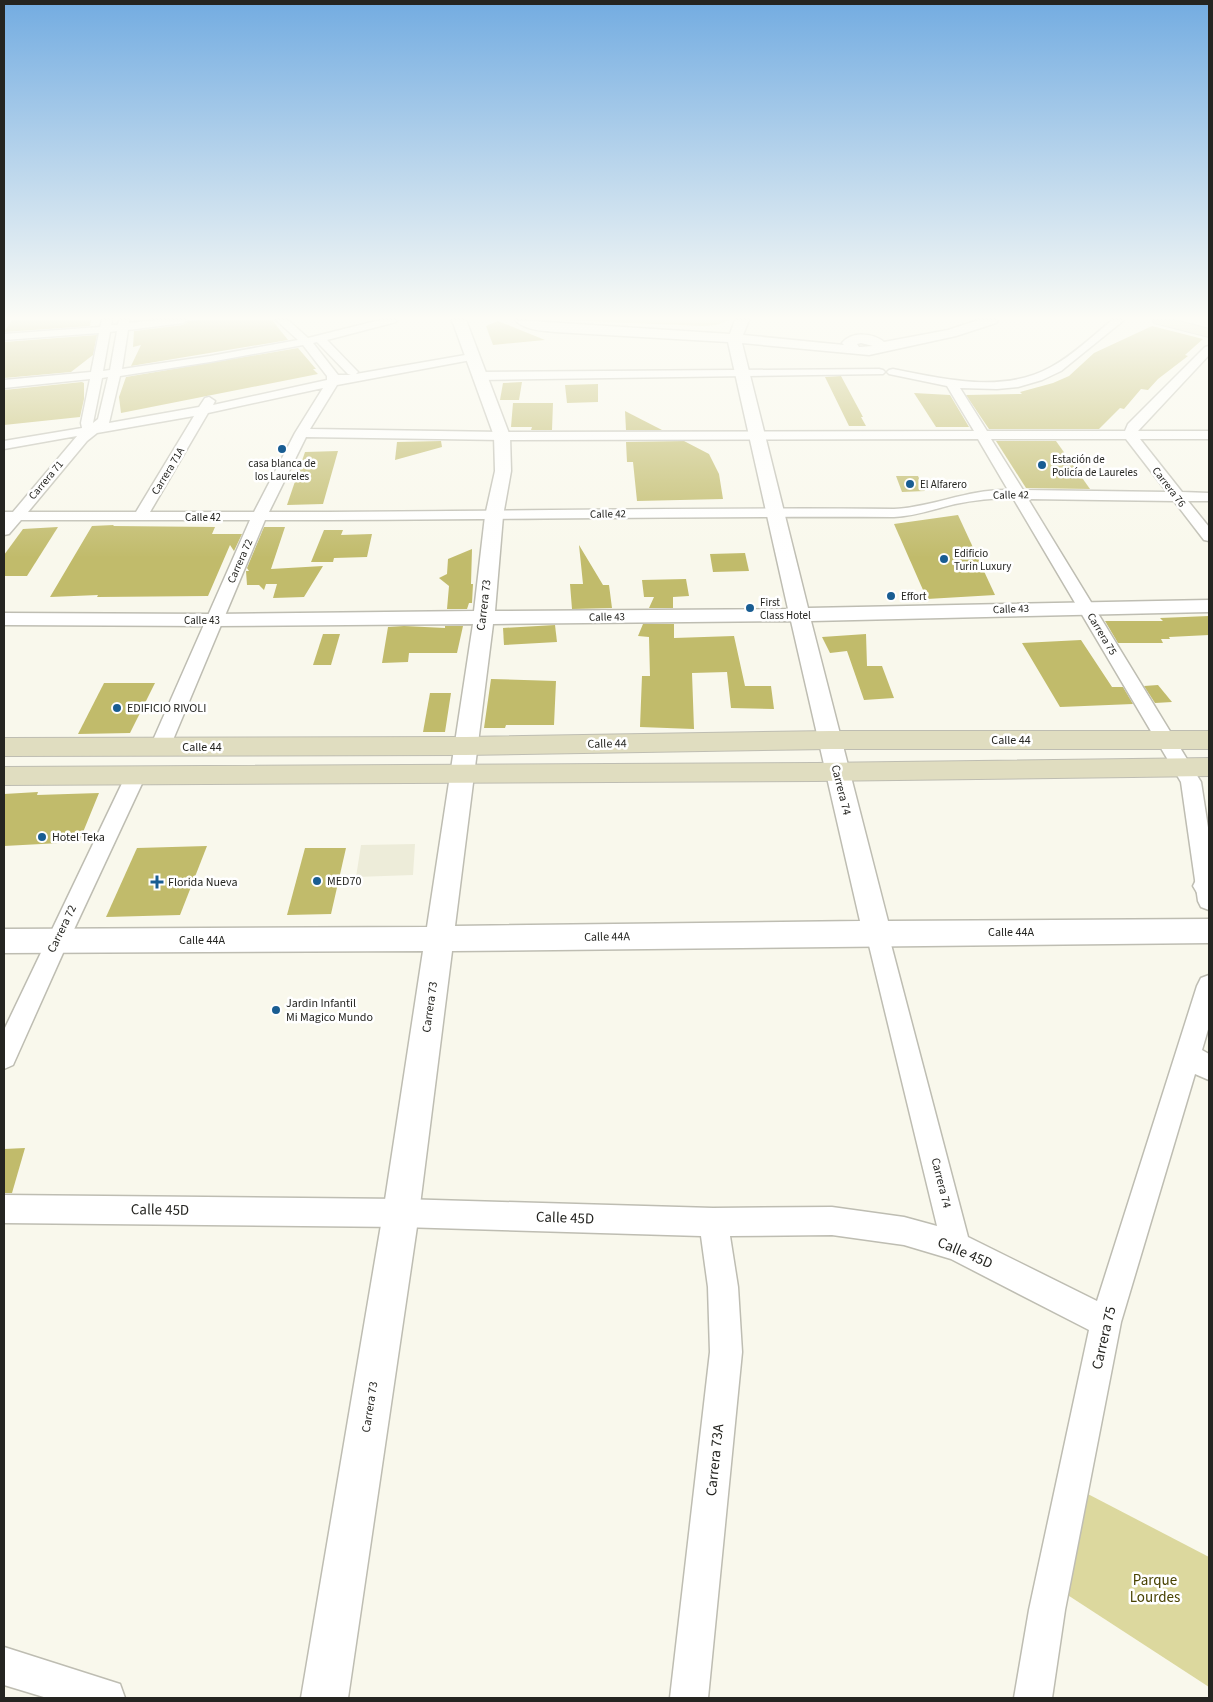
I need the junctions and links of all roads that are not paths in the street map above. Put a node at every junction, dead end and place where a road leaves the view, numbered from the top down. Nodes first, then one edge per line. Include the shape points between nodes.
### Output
1 (93, 399) edge
2 (109, 399) edge
3 (235, 399) edge
4 (321, 399) edge
5 (488, 399) edge
6 (750, 399) edge
7 (961, 399) edge
8 (1160, 399) edge
9 (208, 405) junction
10 (104, 421) junction
11 (88, 427) junction
12 (302, 433) junction
13 (4, 434) edge
14 (758, 435) junction
15 (982, 435) junction
16 (1209, 435) edge
17 (502, 436) junction
18 (1130, 436) junction
19 (4, 445) edge
20 (1017, 494) junction
21 (1177, 497) junction
22 (1209, 497) edge
23 (776, 512) junction
24 (10, 516) edge
25 (140, 516) junction
26 (494, 516) junction
27 (259, 517) junction
28 (4, 531) edge
29 (1209, 537) edge
30 (1209, 606) edge
31 (1086, 608) junction
32 (800, 615) junction
33 (484, 617) junction
34 (4, 619) edge
35 (214, 620) junction
36 (1165, 739) junction
37 (830, 740) junction
38 (1209, 740) edge
39 (465, 746) junction
40 (4, 747) edge
41 (160, 747) junction
42 (1182, 767) junction
43 (1209, 767) edge
44 (836, 770) junction
45 (462, 773) junction
46 (136, 775) junction
47 (4, 776) edge
48 (1209, 892) edge
49 (1209, 931) edge
50 (877, 933) junction
51 (440, 939) junction
52 (57, 940) junction
53 (4, 941) edge
54 (1209, 986) edge
55 (4, 1057) edge
56 (1199, 1062) edge
57 (4, 1209) edge
58 (401, 1213) junction
59 (713, 1222) junction
60 (956, 1246) junction
61 (1106, 1322) junction
62 (4, 1666) edge
63 (106, 1698) edge
64 (324, 1698) edge
65 (689, 1698) edge
66 (1033, 1698) edge

1 - 11 street
2 - 10 street
3 - 9 street
4 - 12 street, Carrera 72
5 - 17 street, Carrera 73
6 - 14 street, Carrera 74
7 - 15 street, Carrera 75
8 - 18 street via 1133,427
9 - 10 street
9 - 11 street
9 - 25 street, Carrera 71A
10 - 11 street
11 - 13 street
11 - 19 street
11 - 24 street, Carrera 71
12 - 17 street
12 - 27 street, Carrera 72
14 - 15 street
14 - 17 street
14 - 23 street, Carrera 74
15 - 18 street
15 - 20 street, Carrera 75
16 - 18 street
17 - 26 street, Carrera 73 via 503,471
18 - 21 street, Carrera 76
20 - 21 street, Calle 42
20 - 23 street, Calle 42 via 955,500 912,512
20 - 31 street, Carrera 75
21 - 22 street, Calle 42
21 - 29 street, Carrera 76
23 - 26 street, Calle 42
23 - 32 street, Carrera 74
24 - 25 street, Calle 42
24 - 28 street, Carrera 71
25 - 27 street, Calle 42
26 - 27 street, Calle 42
26 - 33 street, Carrera 73
27 - 35 street, Carrera 72
30 - 31 street, Calle 43
31 - 32 street, Calle 43
31 - 36 street, Carrera 75
32 - 33 street, Calle 43
32 - 37 street, Carrera 74
33 - 35 street, Calle 43
33 - 39 street, Carrera 73
34 - 35 street, Calle 43
35 - 41 street, Carrera 72
36 - 37 main road, Calle 44
36 - 38 main road, Calle 44
36 - 42 street, Carrera 75
37 - 39 main road, Calle 44
37 - 44 street, Carrera 74
39 - 41 main road, Calle 44
39 - 45 street, Carrera 73
40 - 41 main road, Calle 44
42 - 43 main road
42 - 44 main road
42 - 48 street, Carrera 75 via 1191,782
44 - 45 main road
44 - 50 street, Carrera 74
45 - 46 main road
45 - 51 street, Carrera 73
46 - 47 main road
46 - 52 street, Carrera 72
49 - 50 street, Calle 44A
50 - 51 street, Calle 44A
50 - 60 street, Carrera 74
51 - 52 street, Calle 44A
51 - 58 street, Carrera 73
52 - 53 street, Calle 44A
52 - 55 street, Carrera 72
54 - 56 street, Carrera 75
56 - 61 street, Carrera 75
57 - 58 street, Calle 45D
58 - 59 street, Calle 45D
58 - 64 street, Carrera 73
59 - 60 street, Calle 45D via 832,1221 904,1231
59 - 65 street, Carrera 73A via 723,1287 726,1352
60 - 61 street, Calle 45D
61 - 66 street, Carrera 75
62 - 63 street

